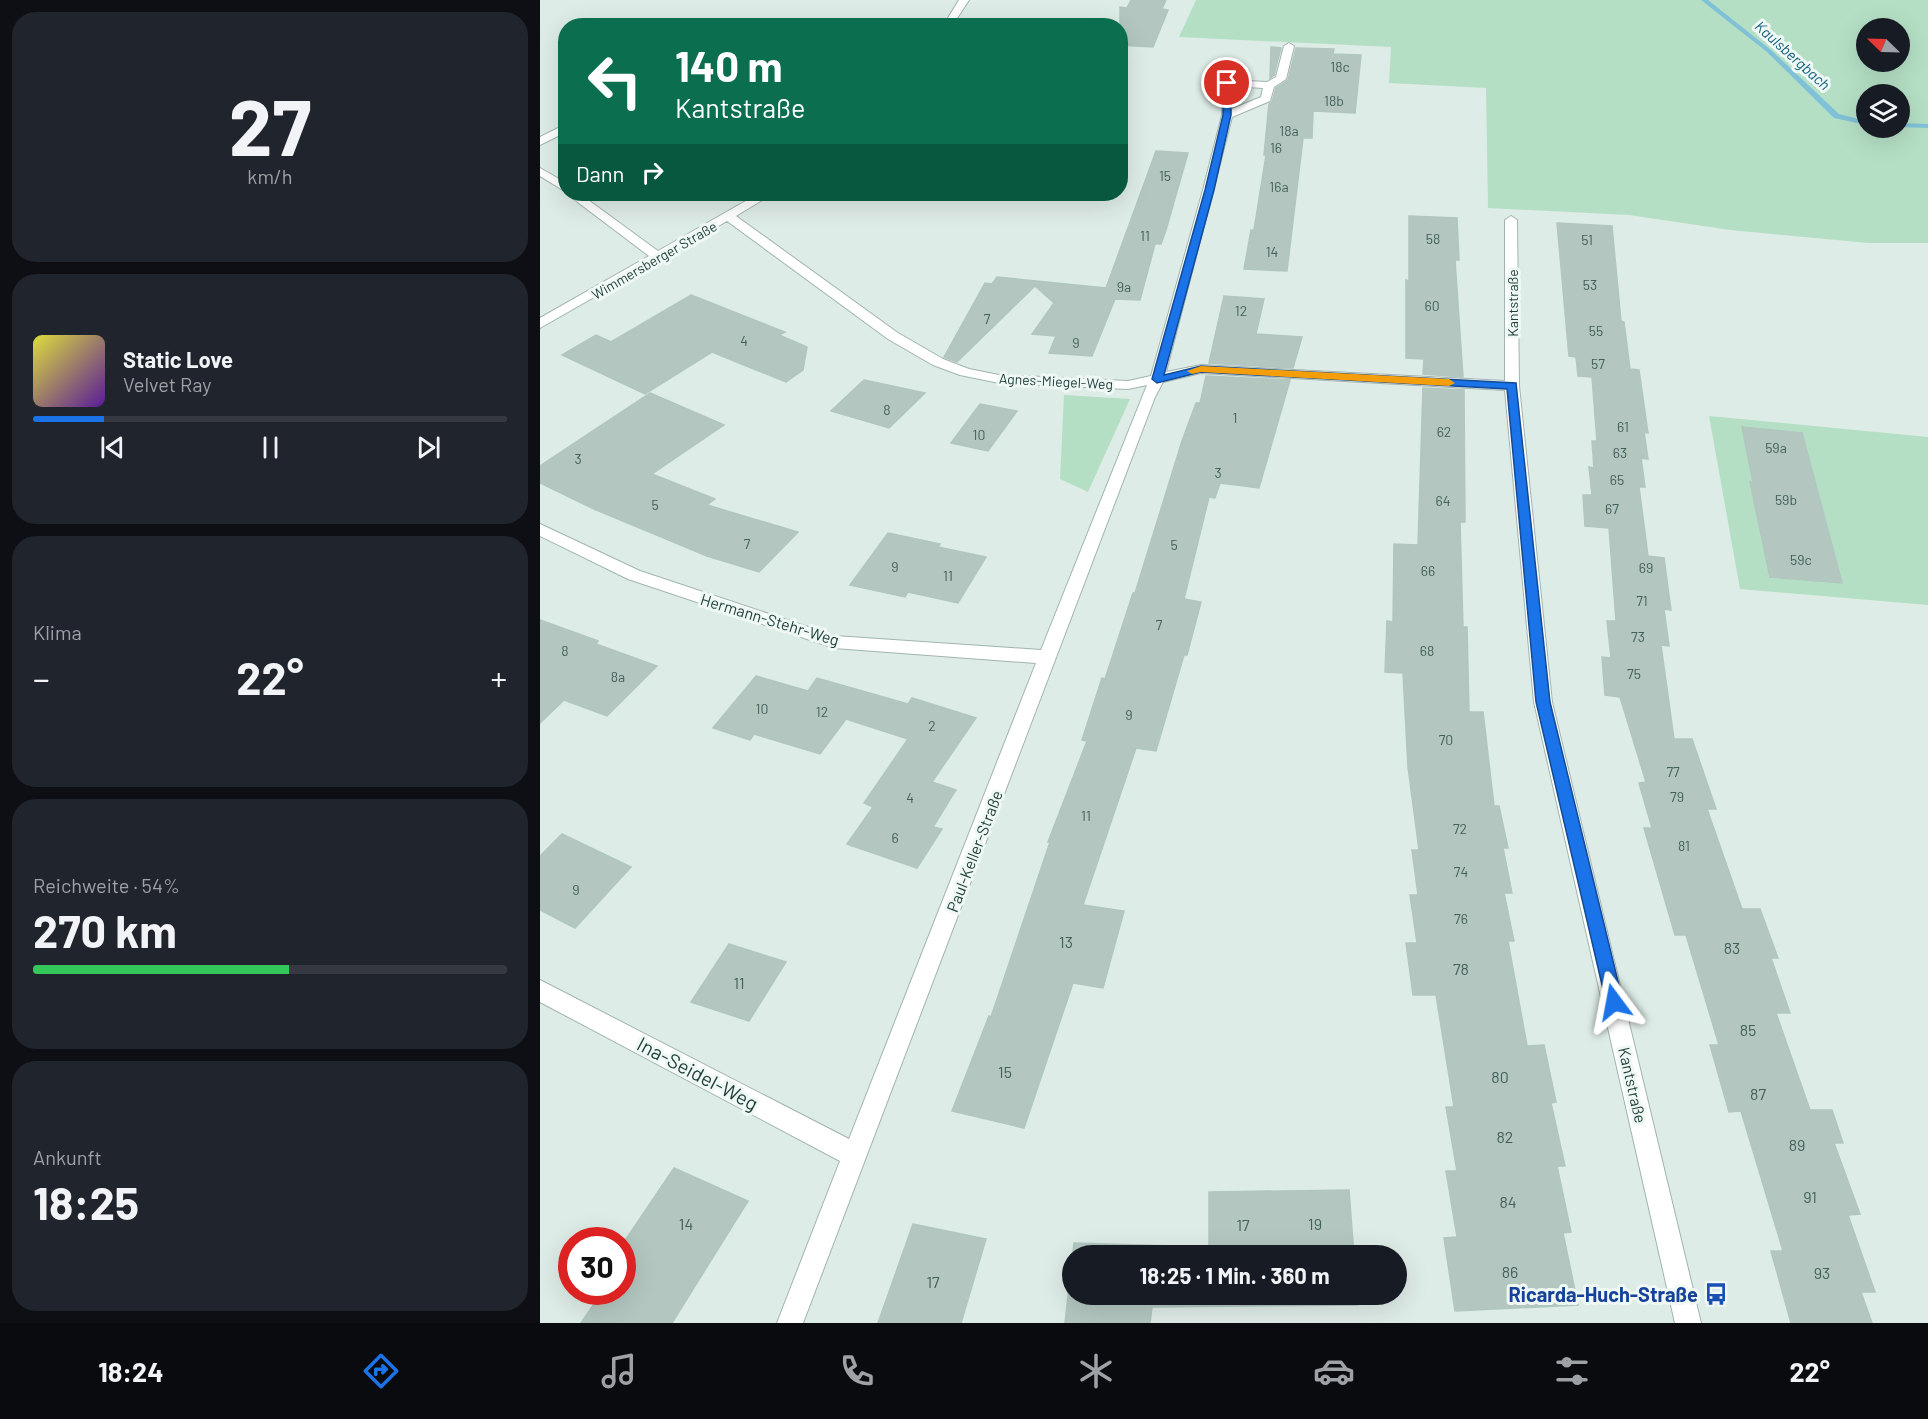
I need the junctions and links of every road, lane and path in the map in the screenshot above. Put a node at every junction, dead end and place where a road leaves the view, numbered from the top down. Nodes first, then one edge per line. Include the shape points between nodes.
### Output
1 (964, 0) edge
2 (952, 18) edge
3 (1289, 46) dead end
4 (1269, 85) junction
5 (1227, 115) junction
6 (558, 132) edge
7 (540, 142) edge
8 (540, 171) edge
9 (558, 183) edge
10 (583, 201) edge
11 (755, 201) edge
12 (729, 217) junction
13 (1511, 220) dead end
14 (659, 256) junction
15 (540, 324) edge
16 (1157, 379) junction
17 (1512, 386) junction
18 (540, 529) edge
19 (1049, 657) junction
20 (540, 990) edge
21 (856, 1156) junction
22 (790, 1323) edge
23 (1688, 1323) edge

1 - 2 street
3 - 4 street via 1281,79
4 - 5 street via 1266,99
4 - 5 street via 1227,83
5 - 16 street
6 - 7 street
8 - 9 street
10 - 14 street
11 - 12 street, Wimmersberger Straße
12 - 14 street, Wimmersberger Straße
12 - 16 street, Agnes-Miegel-Weg via 894,336 965,372 1049,383 1128,385
13 - 17 street, Kantstraße
14 - 15 street, Wimmersberger Straße
16 - 17 street via 1201,369
16 - 19 street, Paul-Keller-Straße
17 - 23 street, Kantstraße via 1543,702
18 - 19 street, Hermann-Stehr-Weg via 634,575 834,642
19 - 21 street, Paul-Keller-Straße
20 - 21 street, Ina-Seidel-Weg
21 - 22 street, Paul-Keller-Straße

